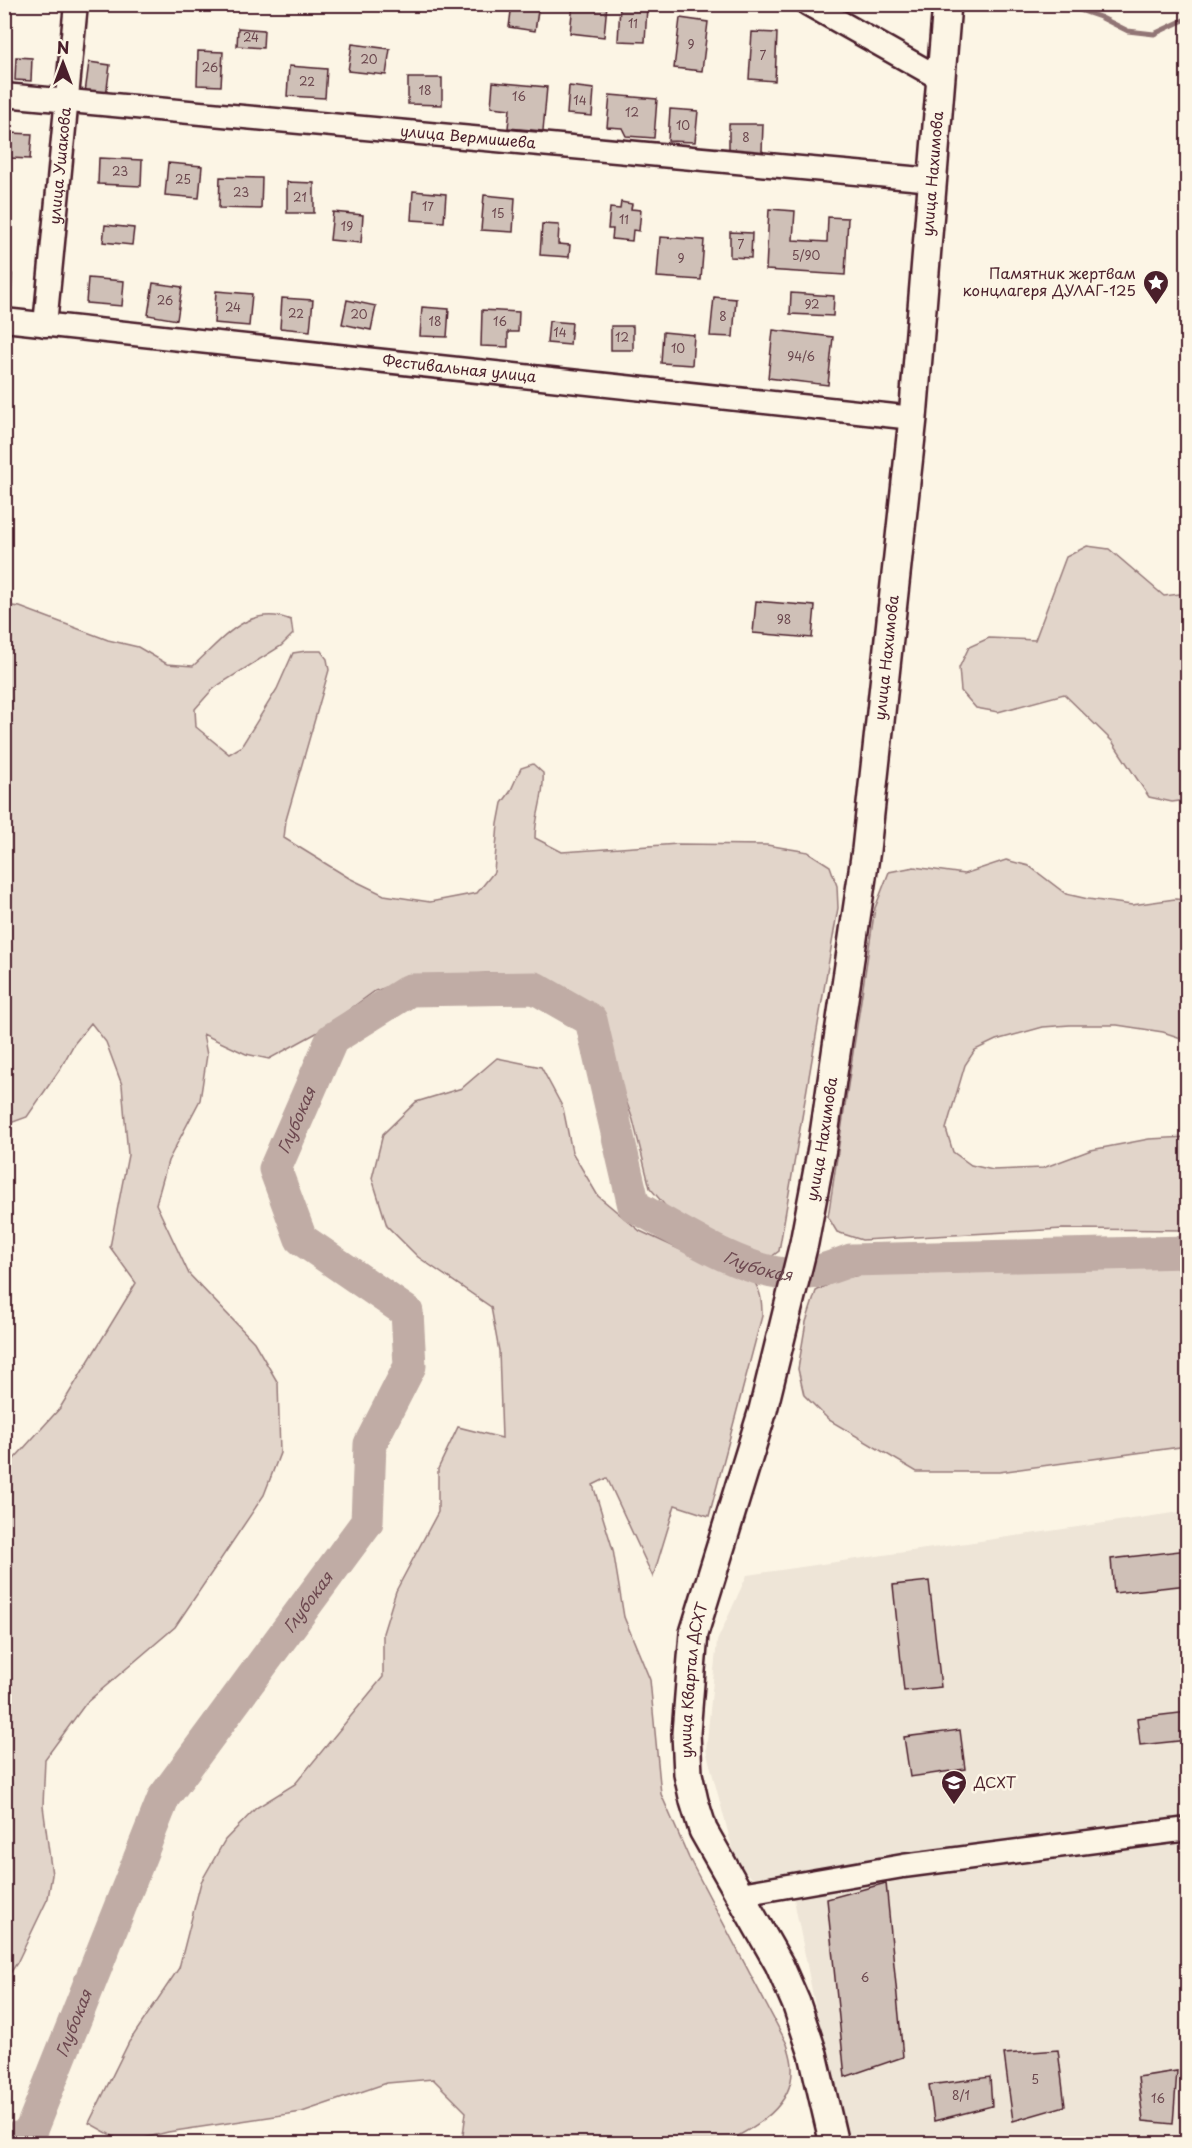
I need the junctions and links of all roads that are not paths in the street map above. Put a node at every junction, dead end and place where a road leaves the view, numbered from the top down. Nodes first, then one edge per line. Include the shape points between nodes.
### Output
1 (76, 4) edge
2 (808, 4) edge
3 (947, 4) edge
4 (941, 80) junction
5 (4, 94) edge
6 (67, 100) junction
7 (933, 180) junction
8 (4, 320) edge
9 (45, 325) junction
10 (913, 418) junction
11 (790, 1307) joint
12 (1188, 1829) edge
13 (741, 1894) junction
14 (834, 2144) edge

1 - 6 street, улица Ушакова
2 - 4 street
3 - 4 street, улица Нахимова
4 - 7 street, улица Нахимова
5 - 6 street, улица Вермишева
6 - 7 street, улица Вермишева
6 - 9 street, улица Ушакова
7 - 10 street, улица Нахимова
8 - 9 street, Фестивальная улица
9 - 10 street, Фестивальная улица
10 - 11 street, улица Нахимова via 866,850 822,1148
11 - 13 street, улица Квартал ДСХТ via 763,1410 694,1633 690,1675 686,1757 694,1801 712,1848
12 - 13 street via 903,1866
13 - 14 street, улица Квартал ДСХТ via 796,2003 813,2054

